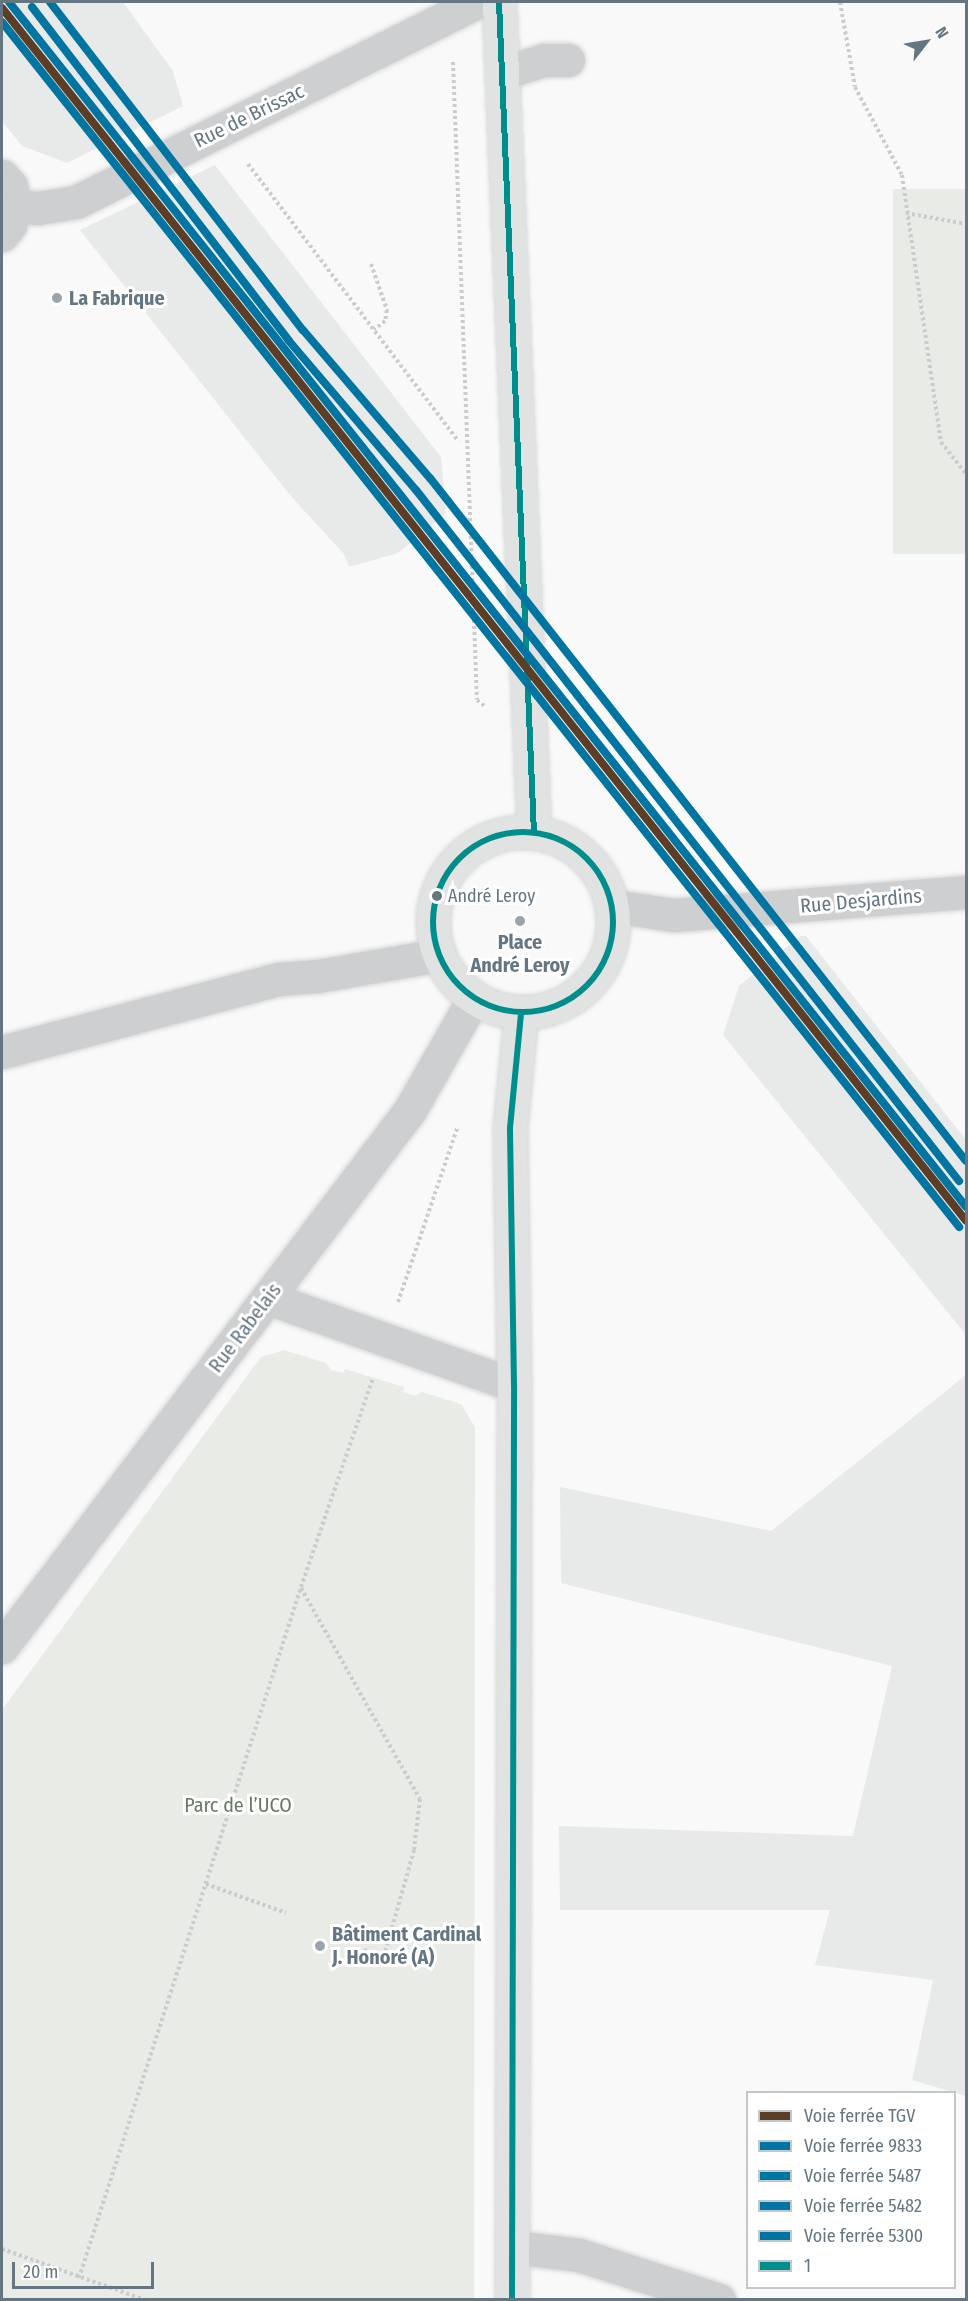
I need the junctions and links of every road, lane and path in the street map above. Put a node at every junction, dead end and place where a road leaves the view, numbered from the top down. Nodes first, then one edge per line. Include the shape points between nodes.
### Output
1 (499, 2) edge
2 (840, 2) edge
3 (465, 8) edge
4 (568, 60) dead end
5 (502, 73) junction
6 (243, 158) dead end
7 (2, 176) edge
8 (906, 213) junction
9 (8, 220) edge
10 (966, 224) edge
11 (371, 264) dead end
12 (374, 330) junction
13 (458, 441) dead end
14 (966, 474) edge
15 (531, 739) junction
16 (534, 832) junction
17 (966, 892) edge
18 (613, 906) junction
19 (439, 955) junction
20 (474, 998) junction
21 (521, 1013) junction
22 (2, 1052) edge
23 (458, 1126) dead end
24 (268, 1298) junction
25 (398, 1303) dead end
26 (373, 1378) dead end
27 (514, 1385) junction
28 (301, 1587) junction
29 (2, 1647) edge
30 (206, 1884) junction
31 (286, 1913) dead end
32 (363, 1950) dead end
33 (513, 2247) junction
34 (2, 2249) edge
35 (80, 2278) junction
36 (145, 2300) edge
37 (512, 2300) edge
38 (719, 2300) edge

1 - 5 main road
2 - 8 path via 855,87 902,175
3 - 9 street, Rue de Brissac via 76,202
3 - 15 path via 477,700
4 - 5 street via 544,60
5 - 15 main road
6 - 12 path
7 - 9 street via 11,186
8 - 10 path
8 - 14 path via 941,442
11 - 12 path via 387,310 385,321
12 - 13 path
15 - 16 main road
16 - 18 main road via 562,840 585,856 603,878
16 - 19 main road via 509,832 485,840 464,853 448,871 433,914
17 - 18 street, Rue Desjardins via 674,915
18 - 21 main road via 614,933 607,958 593,981 572,999 548,1010
19 - 20 main road via 459,986
19 - 22 street via 278,979
20 - 21 main road via 497,1009
20 - 24 street, Rue Rabelais via 410,1110
21 - 27 main road via 510,1128
23 - 25 path
24 - 27 street
24 - 29 street, Rue Rabelais
26 - 28 path
27 - 33 main road
28 - 30 path
28 - 32 path via 420,1799 414,1850 384,1956
30 - 31 path
30 - 35 path
33 - 37 main road
33 - 38 street via 579,2255
34 - 35 path
35 - 36 path

